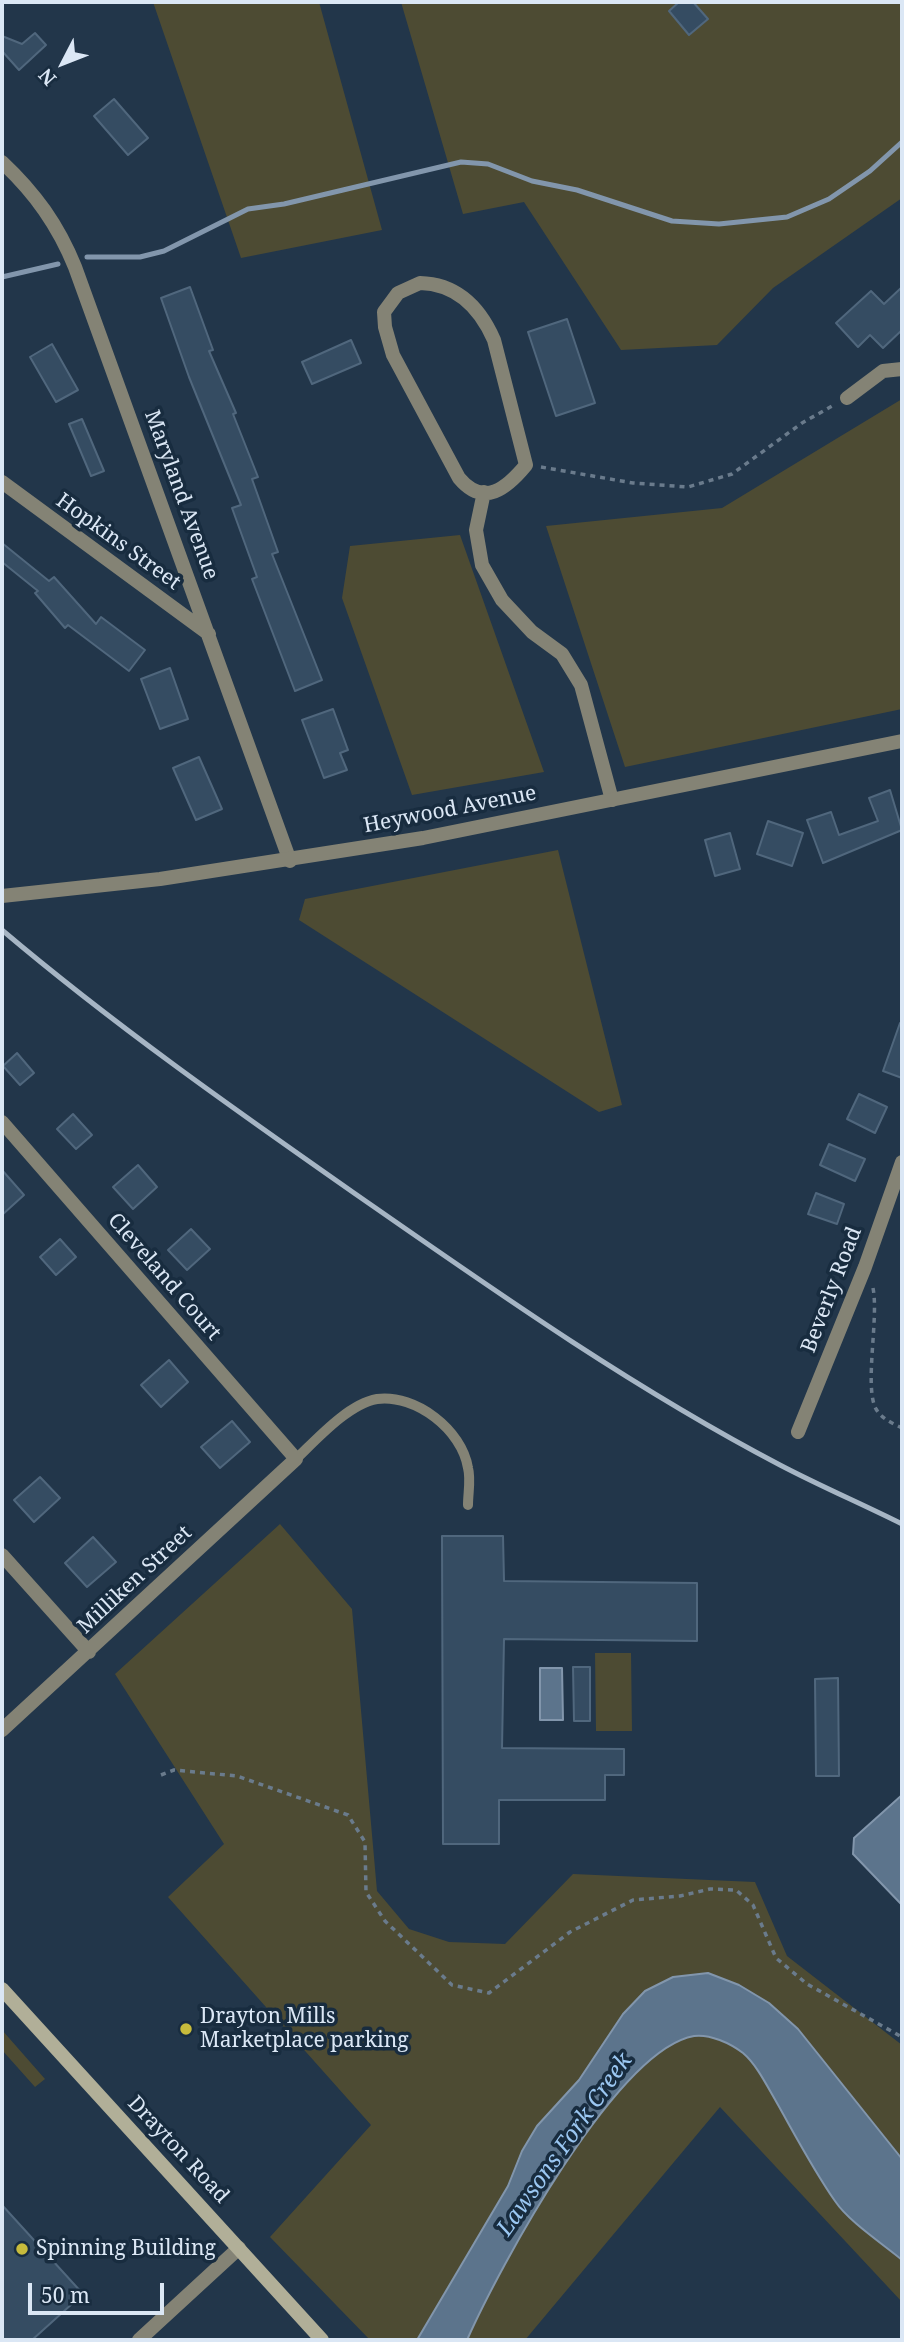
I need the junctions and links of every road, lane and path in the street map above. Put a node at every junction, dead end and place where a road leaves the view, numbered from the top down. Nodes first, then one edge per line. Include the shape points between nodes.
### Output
1 (2, 162) edge
2 (902, 369) edge
3 (847, 398) joint
4 (526, 465) junction
5 (2, 482) edge
6 (484, 492) junction
7 (210, 635) junction
8 (902, 741) edge
9 (612, 800) junction
10 (290, 860) junction
11 (2, 896) edge
12 (2, 1122) edge
13 (902, 1162) edge
14 (865, 1267) junction
15 (902, 1428) edge
16 (798, 1432) dead end
17 (296, 1459) junction
18 (468, 1505) dead end
19 (2, 1555) edge
20 (89, 1652) junction
21 (2, 1730) edge
22 (161, 1774) dead end
23 (2, 1989) edge
24 (902, 2037) edge
25 (239, 2248) junction
26 (139, 2340) edge
27 (323, 2340) edge

1 - 7 street, Maryland Avenue via 32,192 62,236
2 - 3 street via 883,371
3 - 4 path via 802,423 732,474 688,487 633,484
4 - 6 street via 506,487
4 - 6 street via 486,322 461,295 444,286 420,283 398,293 384,312 393,355 459,478 473,490
5 - 7 street, Hopkins Street
6 - 9 street via 476,530 482,565 502,600 532,632 562,654 581,685
7 - 10 street, Maryland Avenue
8 - 9 street, Heywood Avenue
9 - 10 street, Heywood Avenue
10 - 11 street, Heywood Avenue
12 - 17 street, Cleveland Court
13 - 14 street, Beverly Road
14 - 15 path via 876,1303 871,1390 876,1408 887,1421
14 - 16 street, Beverly Road
17 - 18 lane via 339,1419 377,1399 420,1406 450,1429 468,1466
17 - 20 street, Milliken Street
19 - 20 street
20 - 21 street, Milliken Street
22 - 24 path via 174,1770 237,1776 348,1815 365,1842 366,1892 385,1921 452,1985 489,1993 570,1933 633,1900 710,1889 736,1890 753,1905 776,1958 807,1984
23 - 25 main road, Drayton Road
25 - 26 street
25 - 27 main road, Drayton Road

